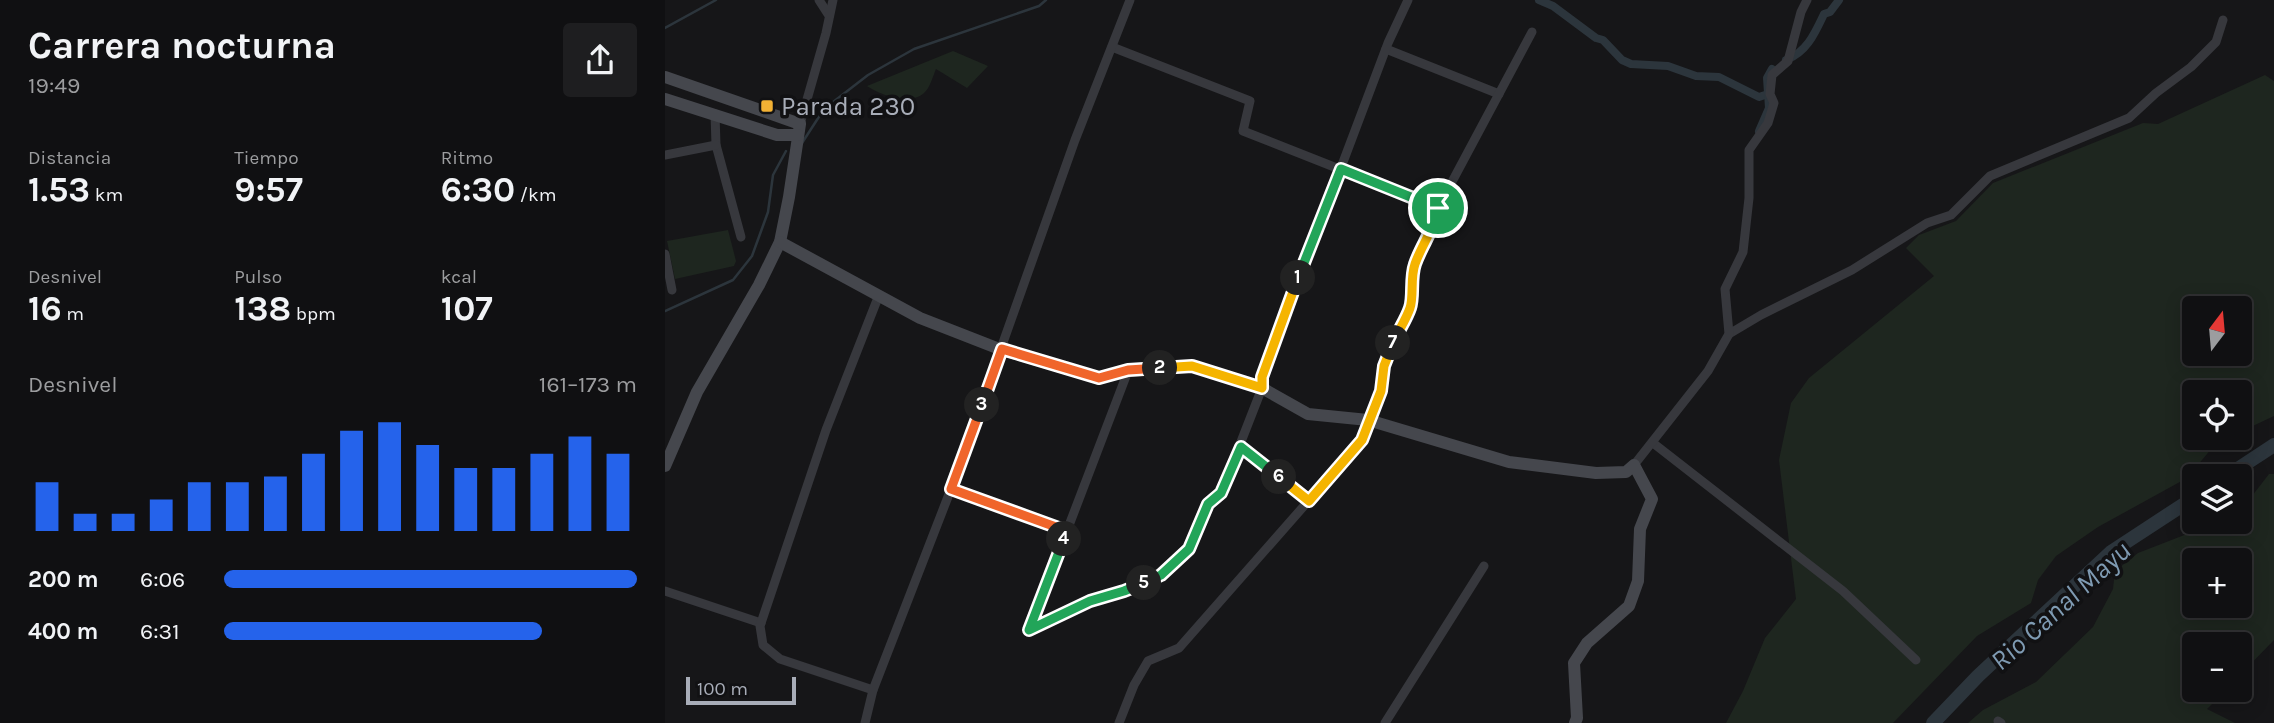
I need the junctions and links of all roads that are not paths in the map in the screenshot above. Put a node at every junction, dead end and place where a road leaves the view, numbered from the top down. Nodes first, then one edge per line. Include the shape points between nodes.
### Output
1 (819, 0) edge
2 (832, 0) edge
3 (1131, 0) edge
4 (1408, 0) edge
5 (1807, 0) edge
6 (828, 14) junction
7 (2223, 20) dead end
8 (1532, 32) dead end
9 (1112, 47) junction
10 (1386, 49) junction
11 (665, 77) edge
12 (1499, 94) junction
13 (665, 99) edge
14 (715, 114) junction
15 (799, 130) junction
16 (716, 145) junction
17 (665, 155) edge
18 (1341, 169) junction
19 (1438, 208) junction
20 (741, 237) dead end
21 (780, 242) junction
22 (665, 254) edge
23 (672, 290) dead end
24 (879, 295) junction
25 (1729, 334) junction
26 (1002, 349) junction
27 (1128, 370) junction
28 (1262, 388) junction
29 (1368, 420) junction
30 (1653, 443) junction
31 (1241, 447) junction
32 (1634, 465) junction
33 (665, 466) edge
34 (951, 489) junction
35 (1309, 501) junction
36 (1067, 531) junction
37 (1484, 566) dead end
38 (665, 591) edge
39 (761, 623) junction
40 (1916, 660) dead end
41 (873, 690) junction
42 (865, 723) edge
43 (1119, 723) edge
44 (1385, 723) edge
45 (1575, 723) edge

1 - 6 street
2 - 6 street
3 - 9 street
4 - 10 street
5 - 25 street via 1789,61 1772,75 1774,103 1768,122 1749,150 1743,252 1725,289
6 - 15 street
7 - 25 street via 2216,42 2129,118 1990,176 1951,215 1927,223 1852,270
8 - 12 street
9 - 18 street via 1250,101 1243,131
9 - 26 street
10 - 12 street
10 - 18 street
11 - 15 street
12 - 19 street
13 - 14 street
14 - 15 street via 778,135
14 - 16 street
15 - 21 street
16 - 17 street
16 - 20 street
18 - 19 street
18 - 28 street via 1262,377
19 - 29 street via 1433,230 1414,268 1412,306 1394,340
21 - 24 street
21 - 33 street via 697,392
22 - 23 street
24 - 26 street via 920,318
24 - 39 street via 826,430
25 - 30 street via 1708,371
26 - 27 street via 1099,378
26 - 34 street
27 - 28 street via 1192,366
27 - 36 street
28 - 29 street via 1308,414
28 - 31 street
29 - 32 street via 1509,462 1596,473 1626,472
29 - 35 street via 1362,440
30 - 32 street
30 - 40 street via 1843,591
31 - 35 street
31 - 36 street via 1221,493 1208,504 1189,549 1161,575 1029,630
32 - 45 street via 1652,499 1640,529 1638,581 1629,606 1587,643 1574,663
34 - 36 street
34 - 41 street
35 - 43 street via 1179,648 1148,661
37 - 44 street
38 - 39 street
39 - 41 street via 763,645 780,659
41 - 42 street

